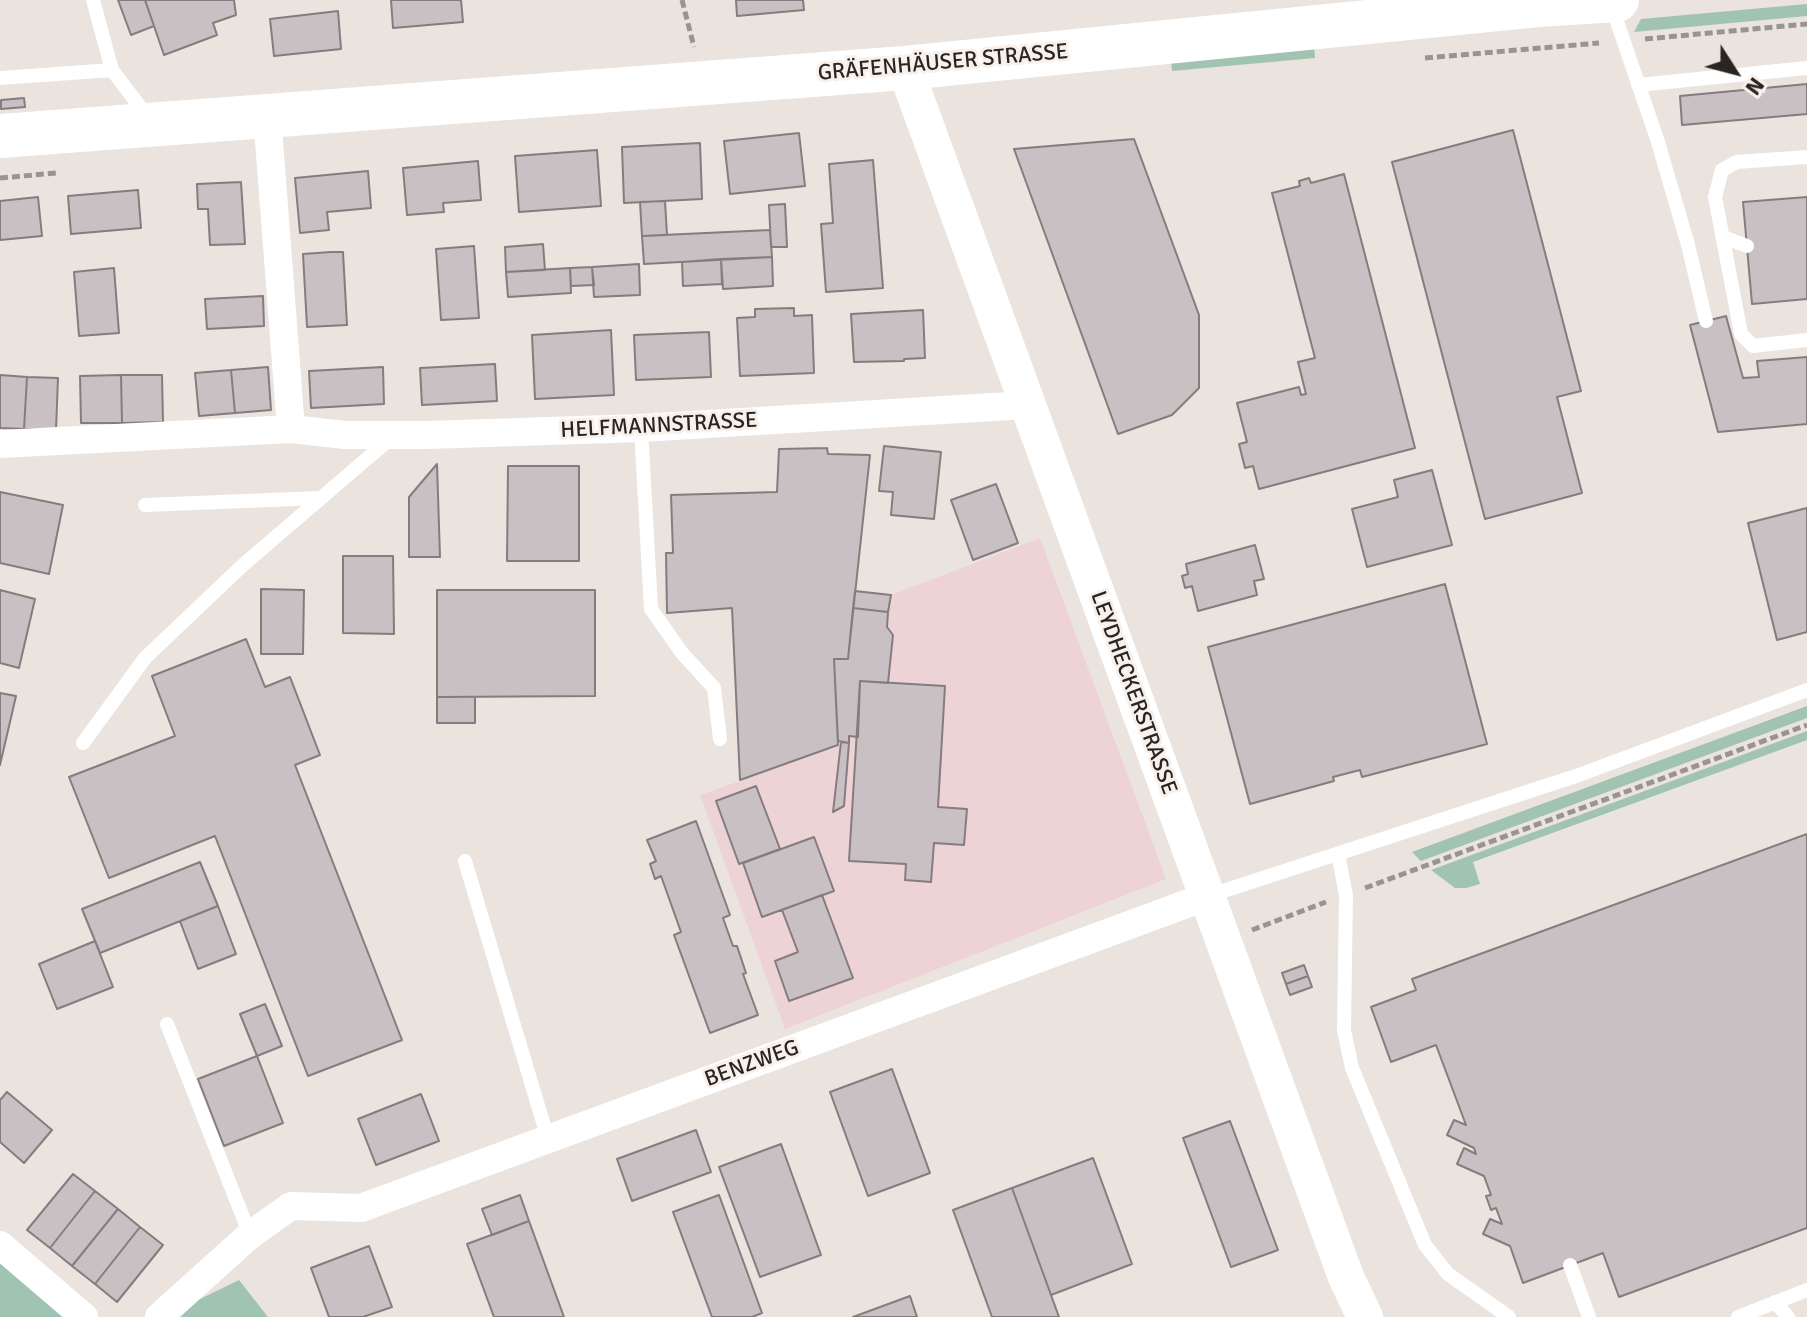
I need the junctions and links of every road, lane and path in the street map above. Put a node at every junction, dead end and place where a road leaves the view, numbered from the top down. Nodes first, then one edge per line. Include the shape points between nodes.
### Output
1 (93, 0) edge
2 (682, 0) edge
3 (1610, 0) edge
4 (1617, 0) edge
5 (1536, 2) edge
6 (905, 68) junction
7 (1807, 68) edge
8 (112, 70) junction
9 (0, 78) edge
10 (700, 83) junction
11 (1638, 85) junction
12 (267, 115) junction
13 (152, 123) junction
14 (0, 136) edge
15 (1807, 157) edge
16 (1723, 237) junction
17 (1747, 246) dead end
18 (1706, 321) dead end
19 (1807, 340) edge
20 (1027, 405) junction
21 (641, 428) junction
22 (291, 429) junction
23 (395, 435) junction
24 (0, 444) edge
25 (321, 498) junction
26 (145, 505) dead end
27 (1807, 690) edge
28 (1807, 725) edge
29 (720, 739) dead end
30 (83, 743) dead end
31 (1338, 854) junction
32 (465, 861) dead end
33 (1346, 895) junction
34 (1208, 896) junction
35 (1244, 933) dead end
36 (167, 1024) dead end
37 (548, 1139) junction
38 (250, 1235) junction
39 (0, 1245) edge
40 (1570, 1265) dead end
41 (1807, 1290) edge
42 (1775, 1302) junction
43 (84, 1317) edge
44 (159, 1317) edge
45 (1365, 1317) edge
46 (1509, 1317) edge
47 (1589, 1317) edge
48 (1738, 1317) edge
49 (1788, 1317) edge

1 - 8 lane
2 - 10 path
3 - 4 main road, GRÄFENHÄUSER STRASSE
3 - 5 main road, GRÄFENHÄUSER STRASSE
3 - 11 lane
5 - 6 main road, GRÄFENHÄUSER STRASSE
6 - 10 main road, GRÄFENHÄUSER STRASSE
6 - 20 street, LEYDHECKERSTRASSE
7 - 11 lane
8 - 9 lane
8 - 13 lane
10 - 12 main road, GRÄFENHÄUSER STRASSE
11 - 18 lane
12 - 13 main road, GRÄFENHÄUSER STRASSE
12 - 22 street
13 - 14 main road, GRÄFENHÄUSER STRASSE
15 - 16 lane via 1737,162 1722,170 1715,197
16 - 17 lane
16 - 19 lane via 1741,334 1753,346
20 - 21 street, HELFMANNSTRASSE
20 - 34 street, LEYDHECKERSTRASSE
21 - 23 street, HELFMANNSTRASSE
21 - 29 lane via 651,609 714,688
22 - 23 street, HELFMANNSTRASSE
22 - 24 street, HELFMANNSTRASSE
23 - 25 lane
25 - 26 lane
25 - 30 lane via 145,658
27 - 31 lane via 1579,775
28 - 33 path
31 - 33 lane
31 - 34 lane
32 - 37 lane
33 - 35 path
33 - 46 lane via 1344,1030 1352,1068 1425,1245 1448,1274
34 - 37 street, BENZWEG
34 - 45 street, LEYDHECKERSTRASSE
36 - 38 lane
37 - 38 street, BENZWEG via 361,1208 291,1206
38 - 44 street
39 - 43 street
40 - 47 lane
41 - 42 lane
42 - 48 lane
42 - 49 lane

